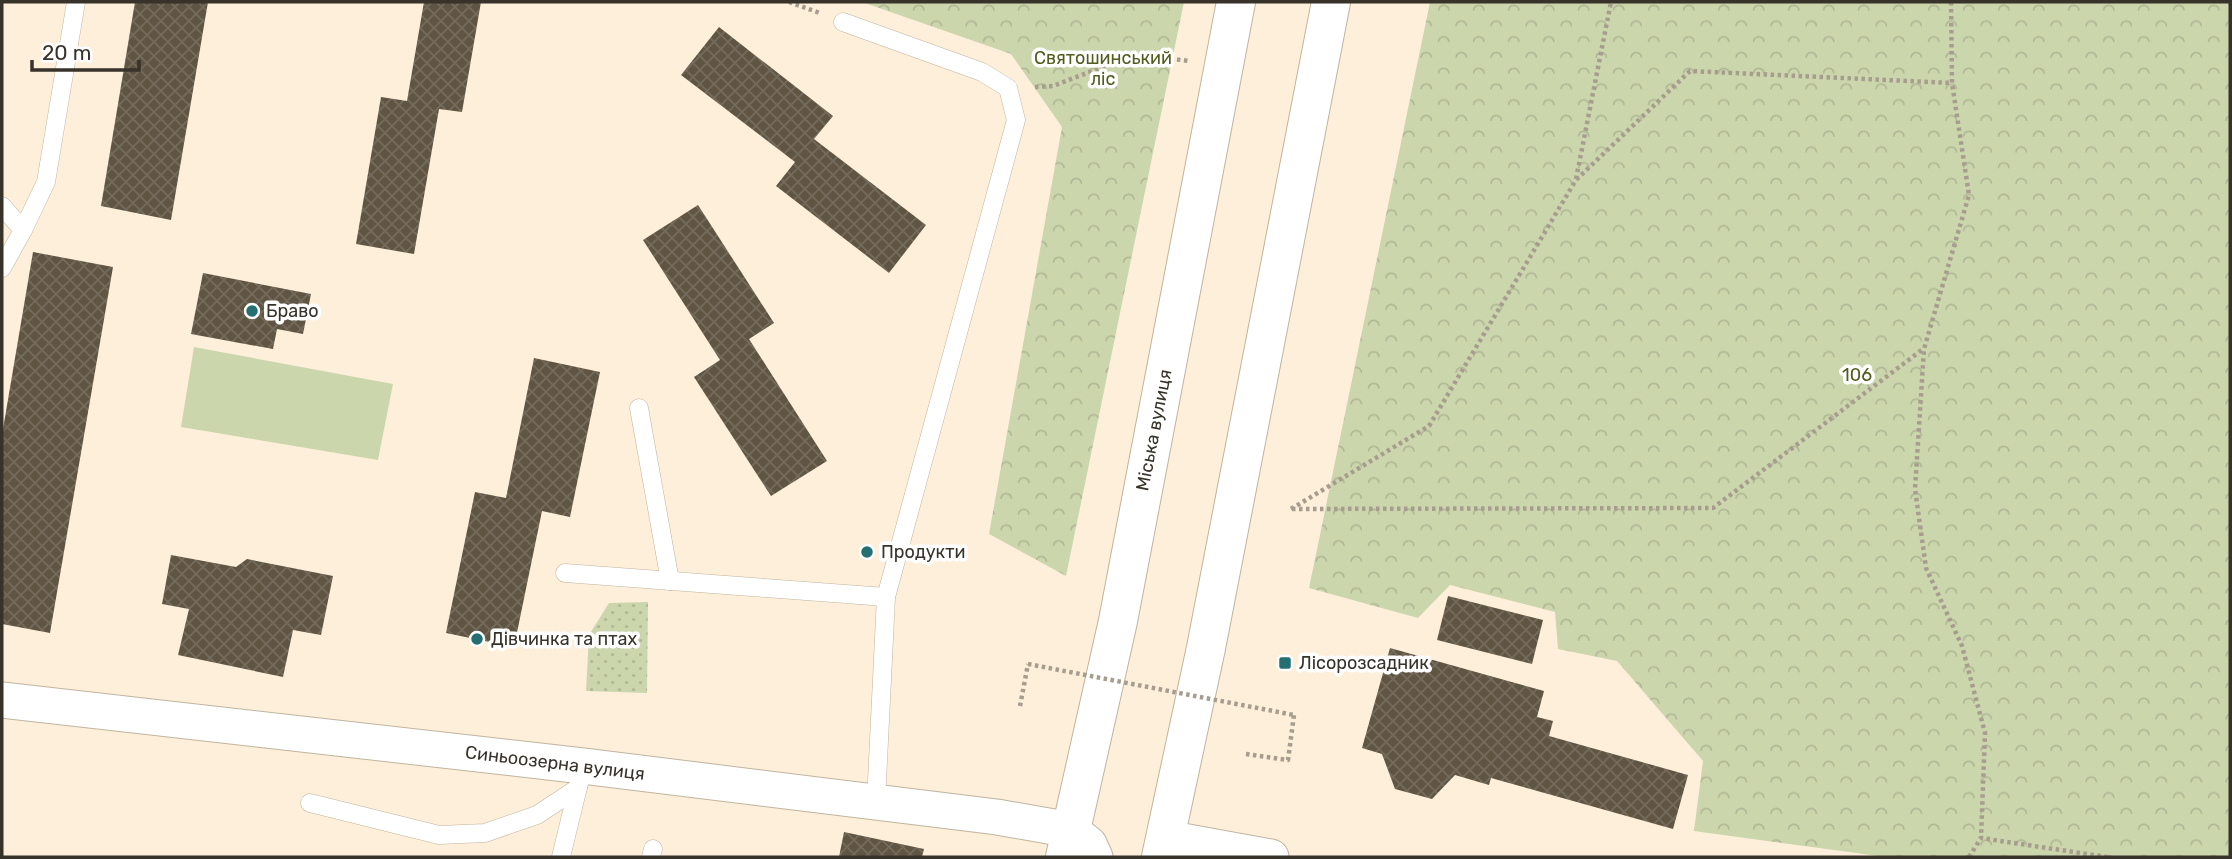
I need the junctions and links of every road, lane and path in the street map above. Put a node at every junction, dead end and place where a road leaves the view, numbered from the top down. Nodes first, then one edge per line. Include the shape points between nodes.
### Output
1 (76, 2) edge
2 (1236, 2) edge
3 (1331, 2) edge
4 (1611, 2) edge
5 (1951, 2) edge
6 (843, 22) dead end
7 (1194, 61) dead end
8 (1952, 83) junction
9 (1008, 88) junction
10 (1576, 180) junction
11 (2, 206) edge
12 (23, 230) junction
13 (2, 268) edge
14 (1924, 349) junction
15 (639, 408) dead end
16 (565, 573) dead end
17 (670, 581) junction
18 (886, 597) junction
19 (2, 700) edge
20 (1020, 706) dead end
21 (1246, 754) dead end
22 (580, 777) junction
23 (876, 802) junction
24 (310, 803) dead end
25 (1981, 838) junction
26 (1077, 848) edge
27 (1164, 848) edge
28 (561, 857) edge
29 (1271, 857) edge
30 (1969, 857) edge
31 (2107, 857) edge

1 - 12 lane via 46,182
2 - 26 highway, Міська вулиця
3 - 27 highway
4 - 10 path
5 - 8 path
6 - 9 lane via 982,72
7 - 9 path via 1151,56 1105,66 1053,86
8 - 10 path via 1690,71
8 - 14 path via 1969,195
9 - 18 lane via 1016,120
10 - 14 path via 1429,426 1291,509 1713,508
11 - 12 lane
12 - 13 lane
14 - 25 path via 1915,489 1926,568 1962,646 1985,733
15 - 17 lane
16 - 17 lane
17 - 18 lane
18 - 23 lane
19 - 22 street, Синьоозерна вулиця
20 - 21 path, bridge via 1028,664 1294,715 1288,760
22 - 23 street, Синьоозерна вулиця
22 - 24 lane via 537,816 485,834 439,835
22 - 28 lane
23 - 26 street, Синьоозерна вулиця via 997,817
25 - 30 path
25 - 31 path
27 - 29 street

